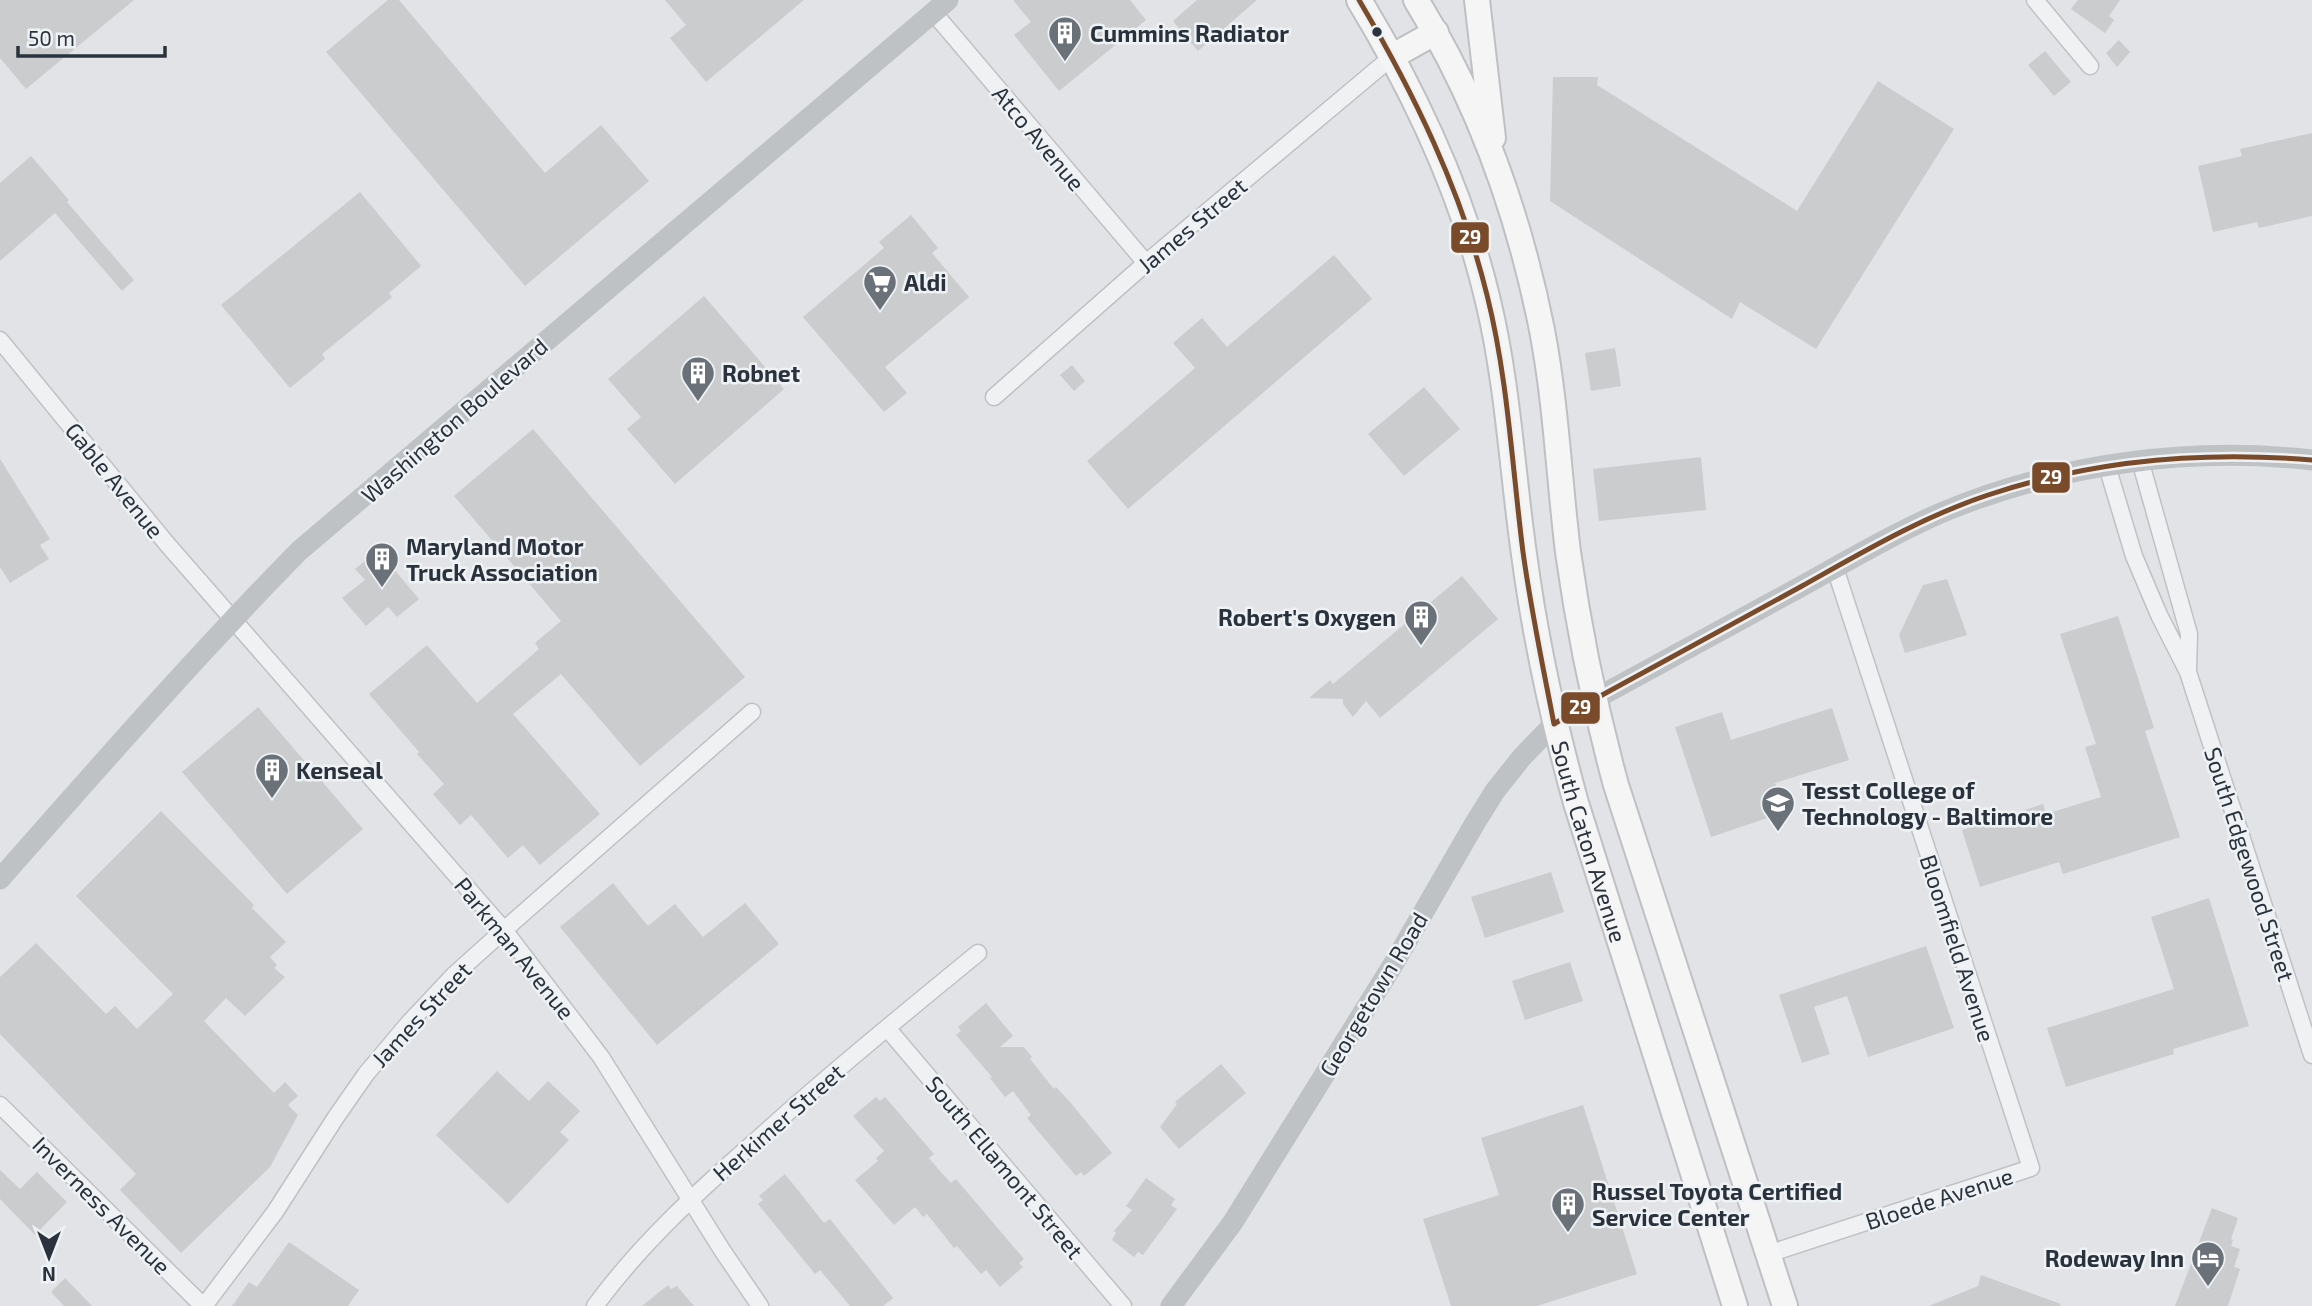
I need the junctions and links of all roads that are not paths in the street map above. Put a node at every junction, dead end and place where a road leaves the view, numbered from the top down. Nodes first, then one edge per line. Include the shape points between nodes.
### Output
1 (1359, 0) edge
2 (1416, 0) edge
3 (1439, 0) edge
4 (1477, 0) edge
5 (2035, 0) edge
6 (940, 6) edge
7 (1436, 32) junction
8 (1393, 56) junction
9 (2091, 66) dead end
10 (1496, 167) junction
11 (1146, 263) junction
12 (0, 340) edge
13 (994, 397) dead end
14 (2140, 460) junction
15 (2312, 460) edge
16 (2107, 466) junction
17 (1835, 568) junction
18 (232, 619) junction
19 (2188, 672) junction
20 (1593, 700) junction
21 (752, 712) dead end
22 (1554, 724) junction
23 (0, 879) edge
24 (504, 930) junction
25 (978, 953) dead end
26 (887, 1028) junction
27 (2312, 1055) edge
28 (0, 1105) edge
29 (2031, 1168) joint
30 (690, 1200) junction
31 (1768, 1254) junction
32 (203, 1306) edge
33 (595, 1306) edge
34 (760, 1306) edge
35 (1123, 1306) edge
36 (1171, 1306) edge
37 (1735, 1306) edge
38 (1785, 1306) edge

1 - 8 main road, South Caton Avenue
2 - 7 main road, South Caton Avenue
3 - 7 main road
4 - 10 main road, South Caton Avenue
5 - 9 street
6 - 11 street, Atco Avenue
6 - 18 street, Washington Boulevard via 299,551
7 - 8 main road
7 - 10 main road, South Caton Avenue
8 - 11 street, James Street
8 - 22 main road, South Caton Avenue via 1451,181 1488,299 1525,565
10 - 20 main road, South Caton Avenue via 1518,228 1542,333 1569,561
11 - 13 street, James Street
12 - 18 street, Gable Avenue
14 - 15 street, Georgetown Road via 2202,456
14 - 16 street, Georgetown Road
14 - 19 street, South Edgewood Street via 2189,634
16 - 17 street, Georgetown Road via 1963,505
16 - 19 street, South Edgewood Street via 2134,556
17 - 20 street, Georgetown Road
17 - 29 street, Bloomfield Avenue
18 - 23 street, Washington Boulevard
18 - 24 street, Parkman Avenue
19 - 27 street, South Edgewood Street
20 - 22 street, Georgetown Road
20 - 31 main road, South Caton Avenue via 1616,785
21 - 24 street, James Street
22 - 36 street, Georgetown Road via 1491,798 1233,1222
22 - 37 main road, South Caton Avenue
24 - 30 street, Parkman Avenue via 601,1058
24 - 32 street, James Street via 454,975 371,1068 275,1212
25 - 26 street, Herkimer Street
26 - 30 street, Herkimer Street
26 - 35 street, South Ellamont Street
28 - 32 street, Inverness Avenue
29 - 31 street, Bloede Avenue
30 - 33 street, Herkimer Street
30 - 34 street, Parkman Avenue
31 - 38 main road, South Caton Avenue

